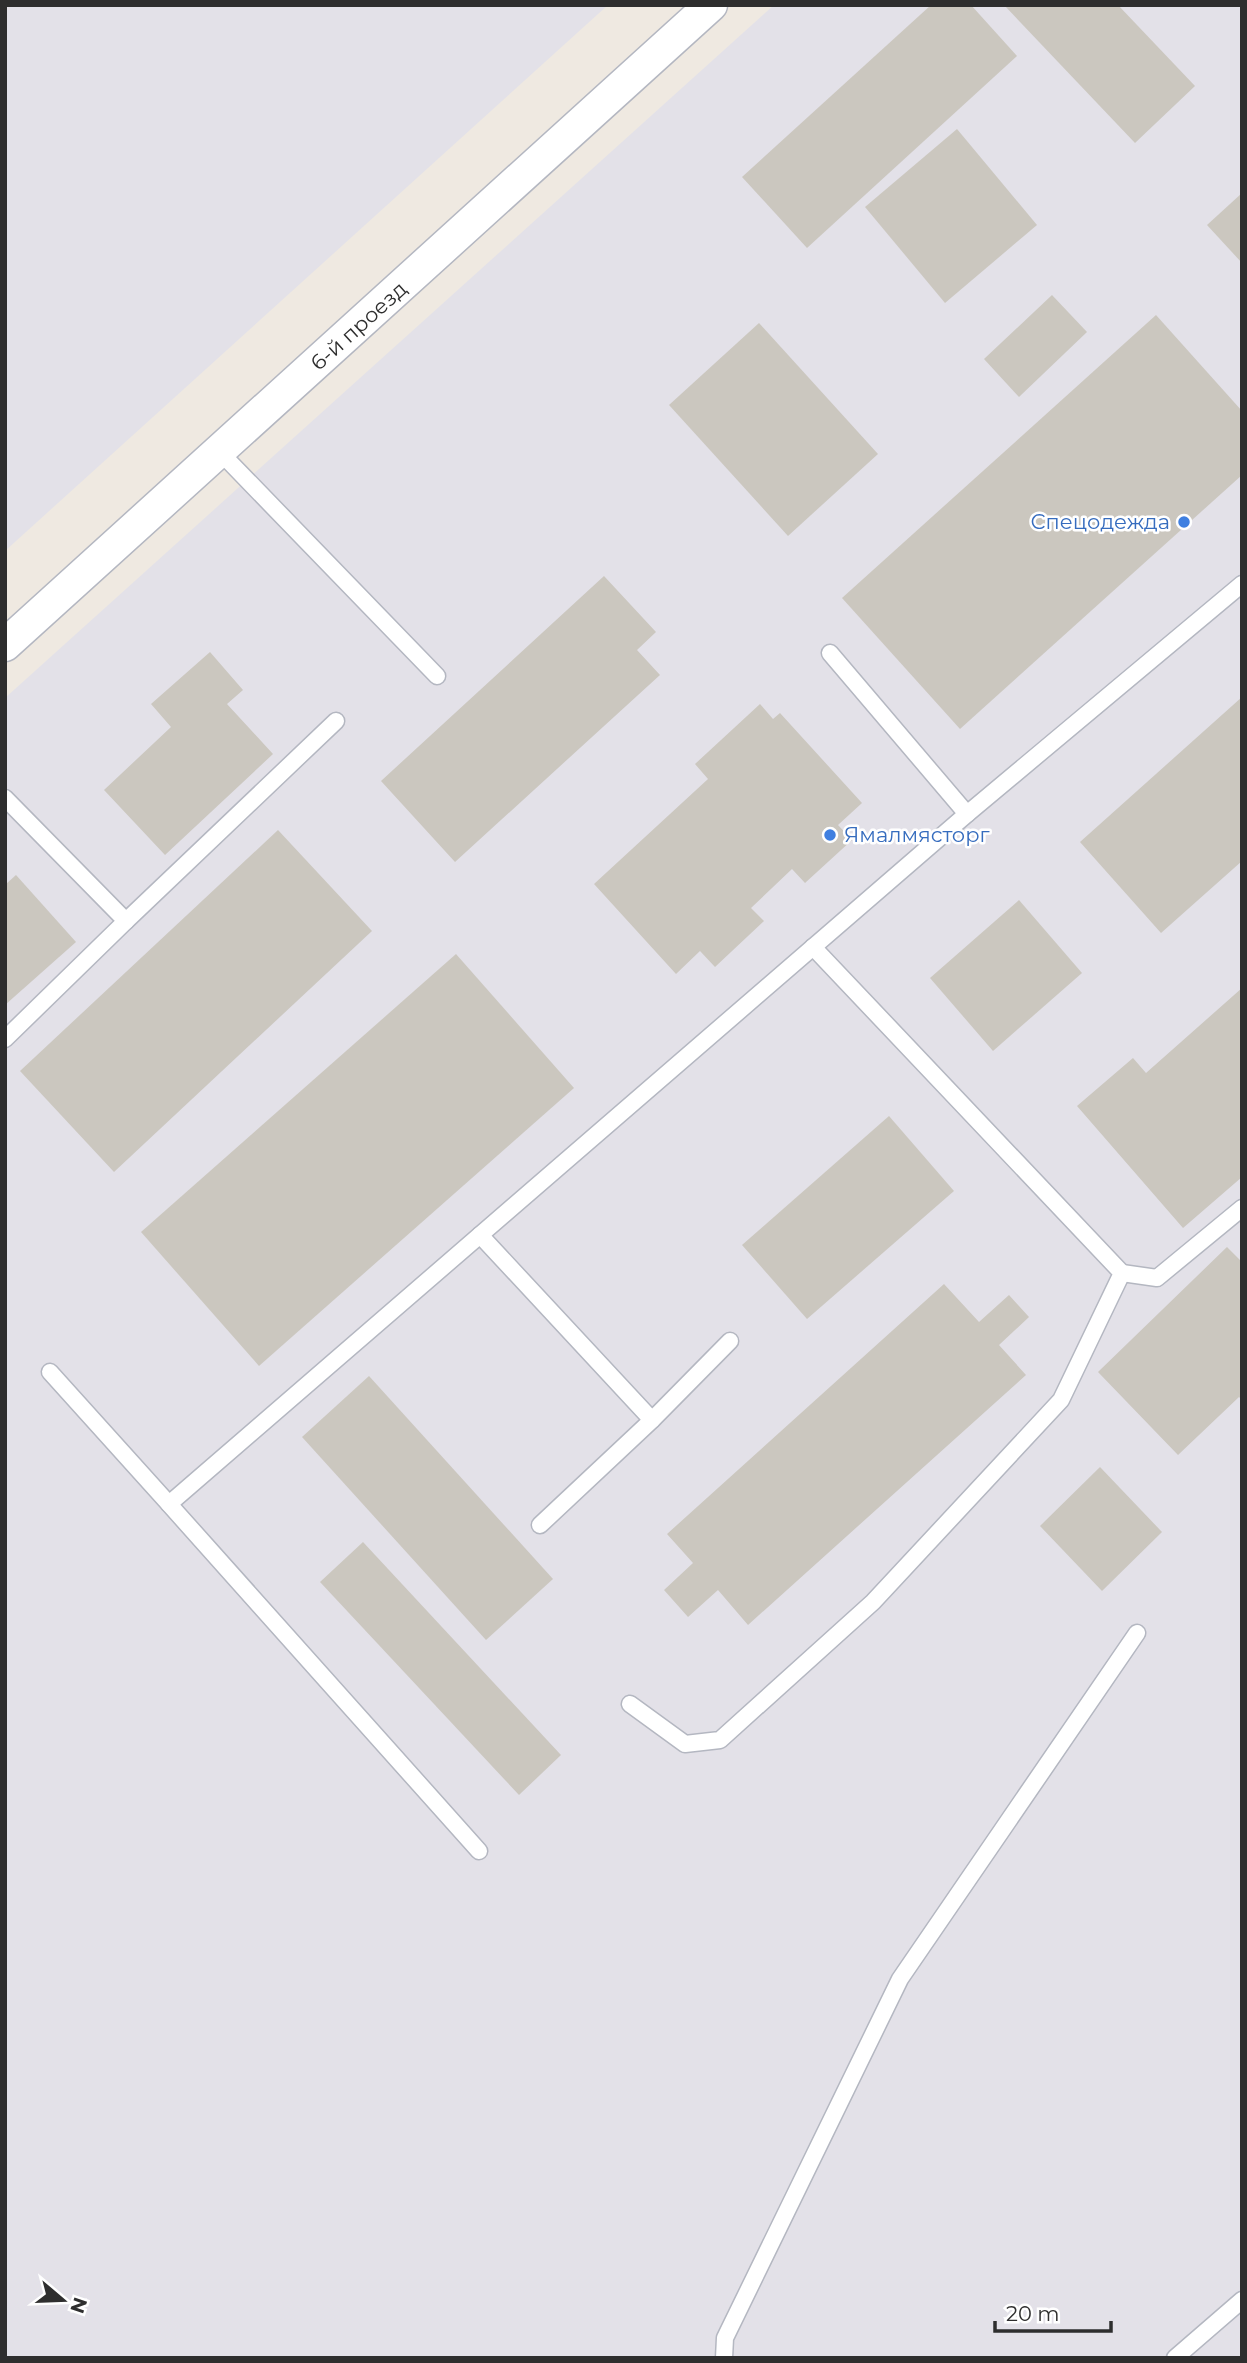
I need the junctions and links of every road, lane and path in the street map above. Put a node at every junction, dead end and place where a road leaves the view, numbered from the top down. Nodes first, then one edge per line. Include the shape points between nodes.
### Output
1 (711, 5) edge
2 (220, 452) junction
3 (1242, 584) edge
4 (5, 645) edge
5 (830, 653) dead end
6 (437, 676) dead end
7 (336, 721) dead end
8 (5, 798) edge
9 (967, 814) junction
10 (126, 921) junction
11 (813, 947) junction
12 (5, 1039) edge
13 (1242, 1208) edge
14 (480, 1235) junction
15 (1122, 1273) junction
16 (730, 1341) dead end
17 (50, 1372) dead end
18 (652, 1420) junction
19 (169, 1504) junction
20 (540, 1525) dead end
21 (1137, 1633) dead end
22 (630, 1704) dead end
23 (479, 1851) dead end
24 (1242, 2300) edge
25 (724, 2358) edge
26 (1175, 2358) edge

1 - 2 street, 6-й проезд
2 - 4 street, 6-й проезд
2 - 6 lane
3 - 9 lane
5 - 9 lane
7 - 10 lane
8 - 10 lane
9 - 11 lane
10 - 12 lane
11 - 14 lane
11 - 15 lane
13 - 15 lane via 1157,1278
14 - 18 lane
14 - 19 lane
15 - 22 lane via 1061,1400 873,1602 720,1740 685,1744
16 - 18 lane
17 - 19 lane
18 - 20 lane
19 - 23 lane
21 - 25 lane via 900,1979 725,2338
24 - 26 lane

